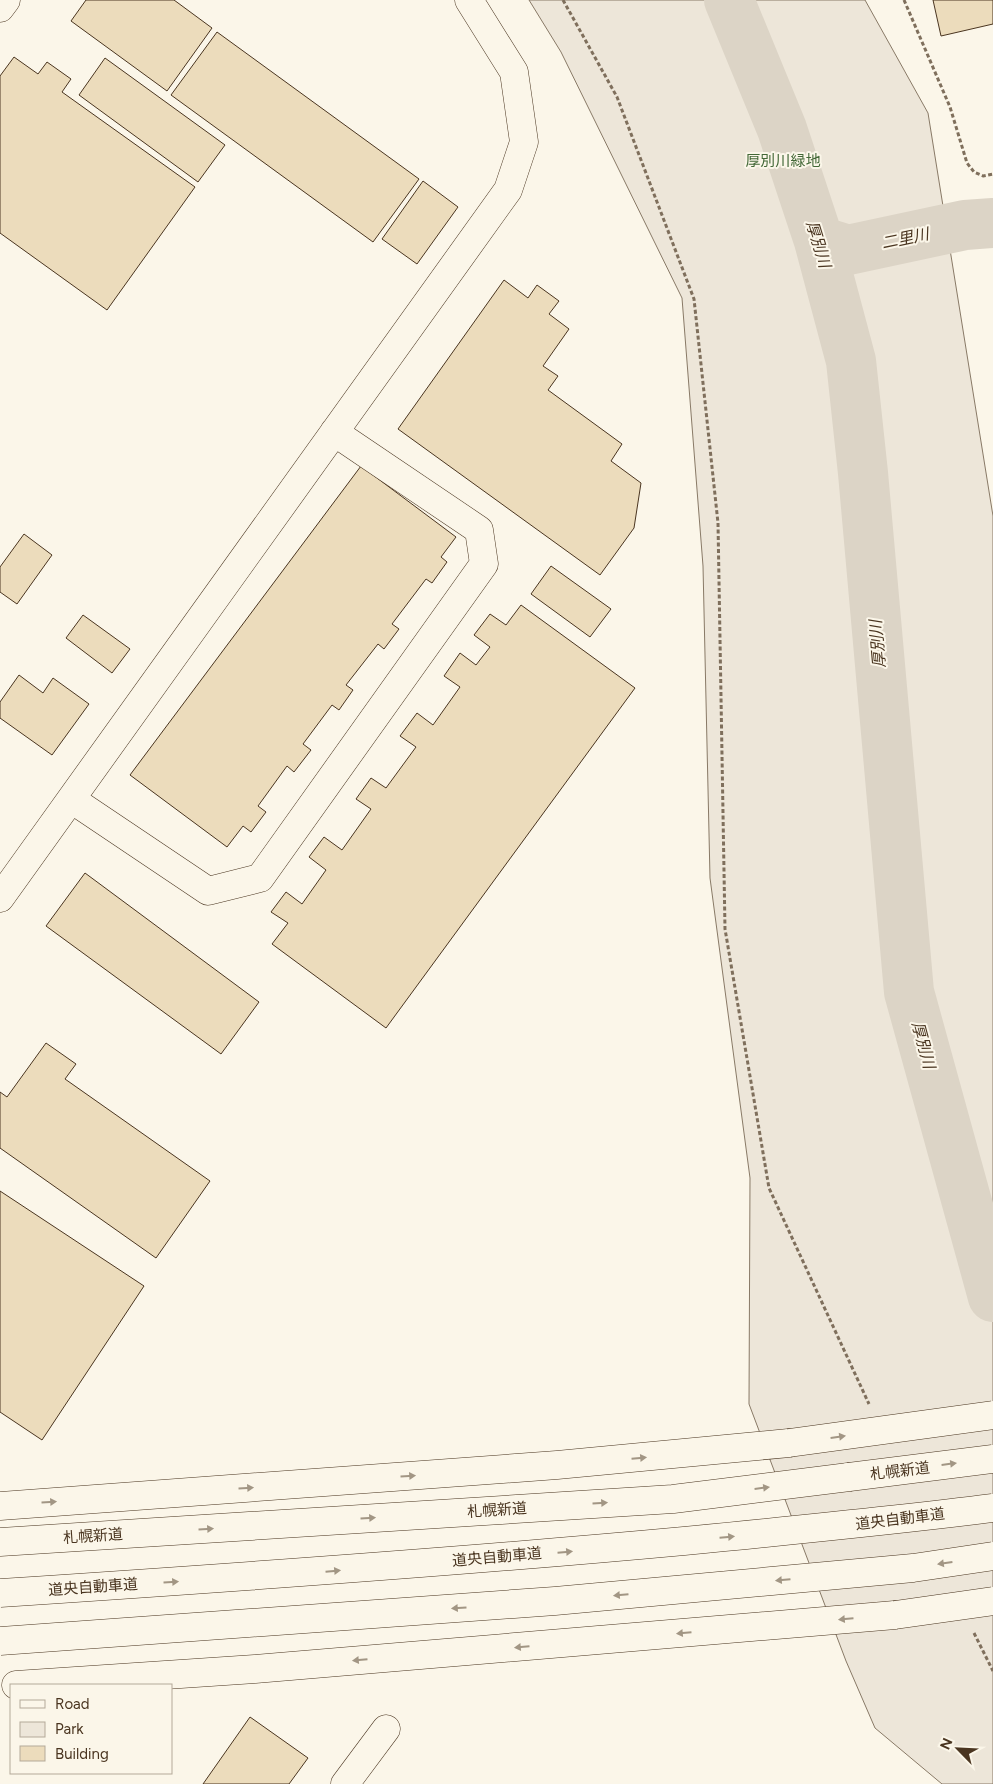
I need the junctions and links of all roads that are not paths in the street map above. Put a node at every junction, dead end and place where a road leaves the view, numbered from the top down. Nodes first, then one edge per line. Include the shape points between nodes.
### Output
1 (6, 0) edge
2 (468, 0) edge
3 (0, 8) edge
4 (334, 432) junction
5 (71, 798) junction
6 (0, 898) edge
7 (993, 1415) edge
8 (993, 1459) edge
9 (0, 1506) edge
10 (993, 1508) edge
11 (0, 1542) edge
12 (993, 1556) edge
13 (0, 1593) edge
14 (993, 1602) edge
15 (0, 1641) edge
16 (31, 1684) edge
17 (386, 1729) dead end
18 (345, 1784) edge

1 - 3 main road
2 - 4 main road via 514,72 524,142 508,190
4 - 5 main road
4 - 5 main road via 479,530 484,564 266,870 260,878 208,891
5 - 6 main road
9 -> 7 main road, bridge via 557,1466 789,1443
11 -> 8 main road, 札幌新道, bridge via 673,1498
13 -> 10 main road, 道央自動車道, bridge via 577,1551 896,1521
12 -> 15 main road, bridge via 913,1568 555,1602
14 -> 16 main road, bridge via 895,1615 255,1669
17 - 18 main road

